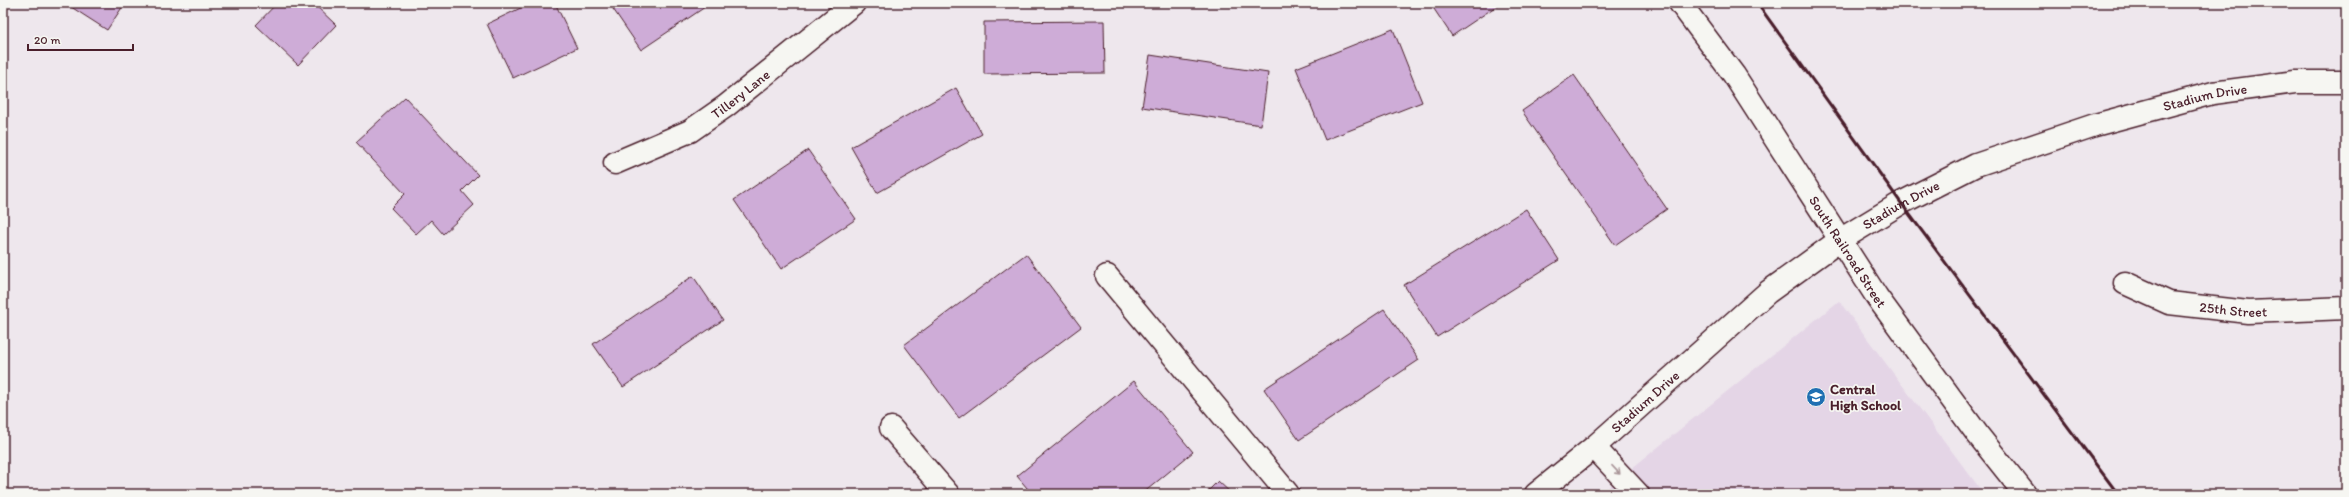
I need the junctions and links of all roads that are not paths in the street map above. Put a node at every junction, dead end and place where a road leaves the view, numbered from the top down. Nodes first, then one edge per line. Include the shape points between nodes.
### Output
1 (854, 3) edge
2 (1680, 3) edge
3 (2346, 82) edge
4 (615, 164) dead end
5 (1840, 240) junction
6 (1107, 276) dead end
7 (2125, 282) dead end
8 (2346, 308) edge
9 (891, 428) dead end
10 (1594, 447) junction
11 (948, 494) edge
12 (1288, 494) edge
13 (1536, 494) edge
14 (1638, 494) edge
15 (2025, 494) edge

1 - 4 street, Tillery Lane via 726,106 690,131
2 - 5 street, South Railroad Street via 1734,75
3 - 5 street, Stadium Drive via 2295,82 2213,93 2095,125 1976,165 1901,203
5 - 10 street, Stadium Drive via 1768,292
5 - 15 street, South Railroad Street via 1877,297 1978,435
6 - 12 street
7 - 8 street, 25th Street via 2169,304 2248,312
9 - 11 street
10 - 13 street, Stadium Drive
10 -> 14 street

